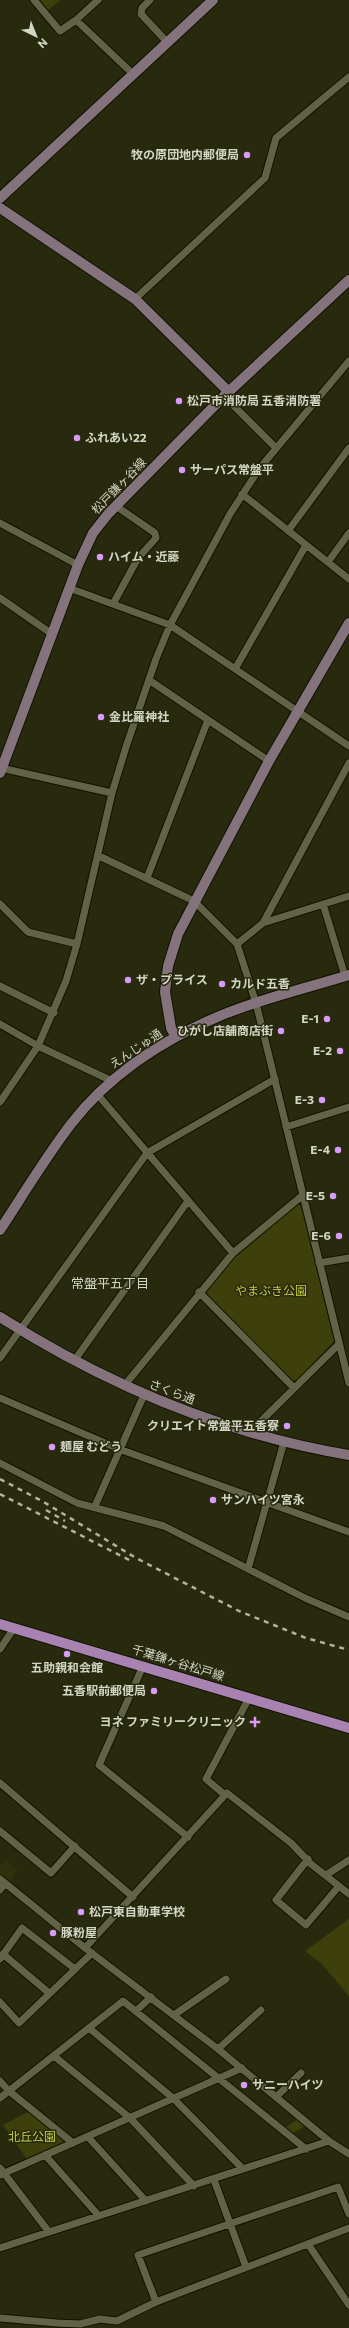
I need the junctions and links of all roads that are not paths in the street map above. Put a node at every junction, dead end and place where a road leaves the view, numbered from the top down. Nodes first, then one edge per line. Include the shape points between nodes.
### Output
1 (34, 0) edge
2 (98, 0) edge
3 (150, 0) edge
4 (213, 0) edge
5 (76, 20) junction
6 (167, 42) junction
7 (133, 74) junction
8 (349, 77) edge
9 (0, 198) edge
10 (0, 208) edge
11 (349, 280) edge
12 (135, 299) junction
13 (349, 361) edge
14 (227, 394) junction
15 (276, 448) junction
16 (349, 448) edge
17 (242, 494) junction
18 (116, 506) junction
19 (0, 523) edge
20 (288, 531) junction
21 (349, 533) edge
22 (306, 545) junction
23 (328, 562) junction
24 (78, 565) junction
25 (349, 579) edge
26 (69, 588) junction
27 (0, 598) edge
28 (114, 604) junction
29 (349, 623) edge
30 (170, 625) junction
31 (52, 634) junction
32 (346, 634) edge
33 (235, 669) junction
34 (149, 680) junction
35 (297, 711) junction
36 (208, 720) junction
37 (349, 746) edge
38 (269, 761) junction
39 (349, 763) edge
40 (1, 771) edge
41 (112, 793) junction
42 (99, 856) junction
43 (147, 878) junction
44 (349, 896) edge
45 (194, 901) junction
46 (0, 904) edge
47 (323, 904) junction
48 (263, 923) junction
49 (78, 944) junction
50 (237, 944) junction
51 (347, 975) edge
52 (0, 986) edge
53 (256, 1003) junction
54 (54, 1013) junction
55 (0, 1024) edge
56 (176, 1038) junction
57 (38, 1046) junction
58 (275, 1079) junction
59 (112, 1081) junction
60 (98, 1095) junction
61 (0, 1102) edge
62 (349, 1107) edge
63 (286, 1127) junction
64 (146, 1153) junction
65 (303, 1195) junction
66 (188, 1201) junction
67 (0, 1230) edge
68 (233, 1253) junction
69 (349, 1258) edge
70 (320, 1263) junction
71 (199, 1292) junction
72 (0, 1317) edge
73 (20, 1330) junction
74 (338, 1344) junction
75 (0, 1358) edge
76 (74, 1361) junction
77 (349, 1383) edge
78 (124, 1386) junction
79 (294, 1388) junction
80 (144, 1394) junction
81 (0, 1398) edge
82 (250, 1432) junction
83 (284, 1442) junction
84 (119, 1449) junction
85 (349, 1454) edge
86 (0, 1463) edge
87 (267, 1504) junction
88 (95, 1506) junction
89 (349, 1532) edge
90 (248, 1569) junction
91 (349, 1617) edge
92 (0, 1624) edge
93 (14, 1628) junction
94 (0, 1650) edge
95 (143, 1666) junction
96 (249, 1698) junction
97 (349, 1728) edge
98 (0, 1782) edge
99 (226, 1794) junction
100 (0, 1831) edge
101 (188, 1836) junction
102 (75, 1846) junction
103 (308, 1860) junction
104 (349, 1860) edge
105 (326, 1875) junction
106 (2, 1881) edge
107 (339, 1886) junction
108 (0, 1890) edge
109 (349, 1894) edge
110 (133, 1897) junction
111 (85, 1948) junction
112 (92, 1953) junction
113 (2, 1957) edge
114 (75, 1969) junction
115 (226, 1979) dead end
116 (49, 1993) junction
117 (151, 1997) junction
118 (0, 2002) edge
119 (261, 2010) dead end
120 (136, 2011) junction
121 (174, 2015) junction
122 (89, 2028) junction
123 (218, 2049) junction
124 (54, 2056) junction
125 (242, 2068) junction
126 (301, 2073) dead end
127 (219, 2079) junction
128 (0, 2081) edge
129 (9, 2091) junction
130 (277, 2096) junction
131 (0, 2098) edge
132 (174, 2100) junction
133 (130, 2118) junction
134 (88, 2137) junction
135 (329, 2141) junction
136 (73, 2143) junction
137 (306, 2149) junction
138 (349, 2154) edge
139 (45, 2155) junction
140 (243, 2169) junction
141 (1, 2172) edge
142 (214, 2180) junction
143 (194, 2186) junction
144 (146, 2201) junction
145 (349, 2214) edge
146 (99, 2216) junction
147 (229, 2224) junction
148 (349, 2228) edge
149 (49, 2232) junction
150 (308, 2244) junction
151 (0, 2248) edge
152 (246, 2267) junction
153 (156, 2302) junction
154 (349, 2305) edge
155 (0, 2318) edge
156 (58, 2326) edge

1 - 5 street via 60,31
2 - 5 street
3 - 6 street via 142,8 141,14
4 - 6 street
5 - 7 street
6 - 7 street
7 - 9 street
8 - 12 street via 281,134 273,145 265,178
10 - 12 street
11 - 14 street, 松戸鎌ヶ谷線
12 - 14 street
13 - 15 street
14 - 15 street
14 - 18 street, 松戸鎌ヶ谷線
15 - 17 street
16 - 20 street
17 - 20 street
17 - 30 street
18 - 24 street, 松戸鎌ヶ谷線 via 93,533
18 - 28 street via 155,533 156,538 138,558
19 - 24 street
20 - 22 street
21 - 23 street
22 - 23 street
22 - 33 street
23 - 25 street
24 - 26 street, 松戸鎌ヶ谷線
26 - 28 street
26 - 31 street, 松戸鎌ヶ谷線
27 - 31 street
28 - 30 street
29 - 32 street
30 - 33 street
30 - 34 street
31 - 40 street, 松戸鎌ヶ谷線
32 - 35 street
33 - 35 street
34 - 36 street
34 - 41 street
35 - 37 street
35 - 38 street
36 - 38 street
36 - 43 street
38 - 45 street
39 - 48 street
40 - 41 street
41 - 42 street
42 - 43 street
42 - 49 street
43 - 45 street
44 - 47 street
45 - 50 street
45 - 56 street via 178,934 168,966 166,992 171,1028
46 - 49 street via 28,932
47 - 48 street
47 - 51 street
48 - 50 street
49 - 54 street
50 - 53 street
51 - 53 street, えんじゅ通
52 - 54 street
53 - 56 street, えんじゅ通 via 221,1015
53 - 58 street
54 - 57 street
55 - 57 street
56 - 59 street, えんじゅ通 via 138,1060
57 - 59 street
57 - 61 street
58 - 63 street
58 - 64 street
59 - 60 street, えんじゅ通
60 - 64 street
60 - 67 street, えんじゅ通 via 72,1123
62 - 63 street
63 - 65 street
64 - 66 street
64 - 73 street
65 - 68 street
65 - 70 street
66 - 68 street
66 - 76 street
68 - 71 street
69 - 70 street
70 - 74 street
71 - 78 street
71 - 79 street
72 - 73 street, さくら通
73 - 75 street
73 - 76 street, さくら通
74 - 77 street
74 - 79 street
76 - 78 street, さくら通
78 - 80 street, さくら通
79 - 82 street
80 - 82 street, さくら通 via 178,1409
80 - 84 street
81 - 84 street
82 - 83 street, さくら通
83 - 85 street, さくら通
83 - 87 street
84 - 87 street
84 - 88 street
86 - 88 street via 77,1503
87 - 89 street
87 - 90 street
88 - 90 street via 164,1526
90 - 91 street
92 - 93 main road, 千葉鎌ヶ谷松戸線
93 - 94 street
93 - 95 main road, 千葉鎌ヶ谷松戸線
95 - 96 main road, 千葉鎌ヶ谷松戸線
95 - 101 street via 99,1765
96 - 97 main road, 千葉鎌ヶ谷松戸線
96 - 99 street via 206,1779
98 - 102 street
99 - 101 street
99 - 103 street via 291,1843
100 - 102 street via 51,1873
101 - 110 street
102 - 110 street
103 - 105 street
103 - 107 street via 276,1900 306,1925
104 - 105 street
105 - 107 street
106 - 108 street
106 - 111 street
107 - 109 street
110 - 111 street
111 - 112 street
112 - 114 street
112 - 117 street
113 - 114 street via 22,1928
113 - 116 street
114 - 116 street
115 - 121 street
116 - 118 street via 19,2023
117 - 120 street
117 - 121 street
119 - 123 street
120 - 122 street via 123,2001
120 - 127 street
121 - 123 street
122 - 124 street
122 - 132 street
123 - 125 street
124 - 129 street
124 - 133 street
125 - 127 street
125 - 130 street
126 - 130 street
127 - 132 street
127 - 137 street
128 - 129 street
129 - 131 street
129 - 136 street
130 - 135 street
132 - 133 street
132 - 140 street
133 - 134 street
133 - 143 street
134 - 136 street
134 - 144 street
135 - 137 street
135 - 138 street
136 - 139 street
137 - 140 street
139 - 141 street
139 - 146 street
140 - 142 street
141 - 149 street
142 - 143 street
142 - 147 street
143 - 144 street
144 - 146 street
145 - 147 street via 338,2187
146 - 149 street
147 - 152 street
147 - 153 street via 138,2255
148 - 150 street
149 - 151 street
150 - 152 street
150 - 154 street
152 - 153 street
153 - 156 street via 117,2320 100,2319
155 - 156 street

